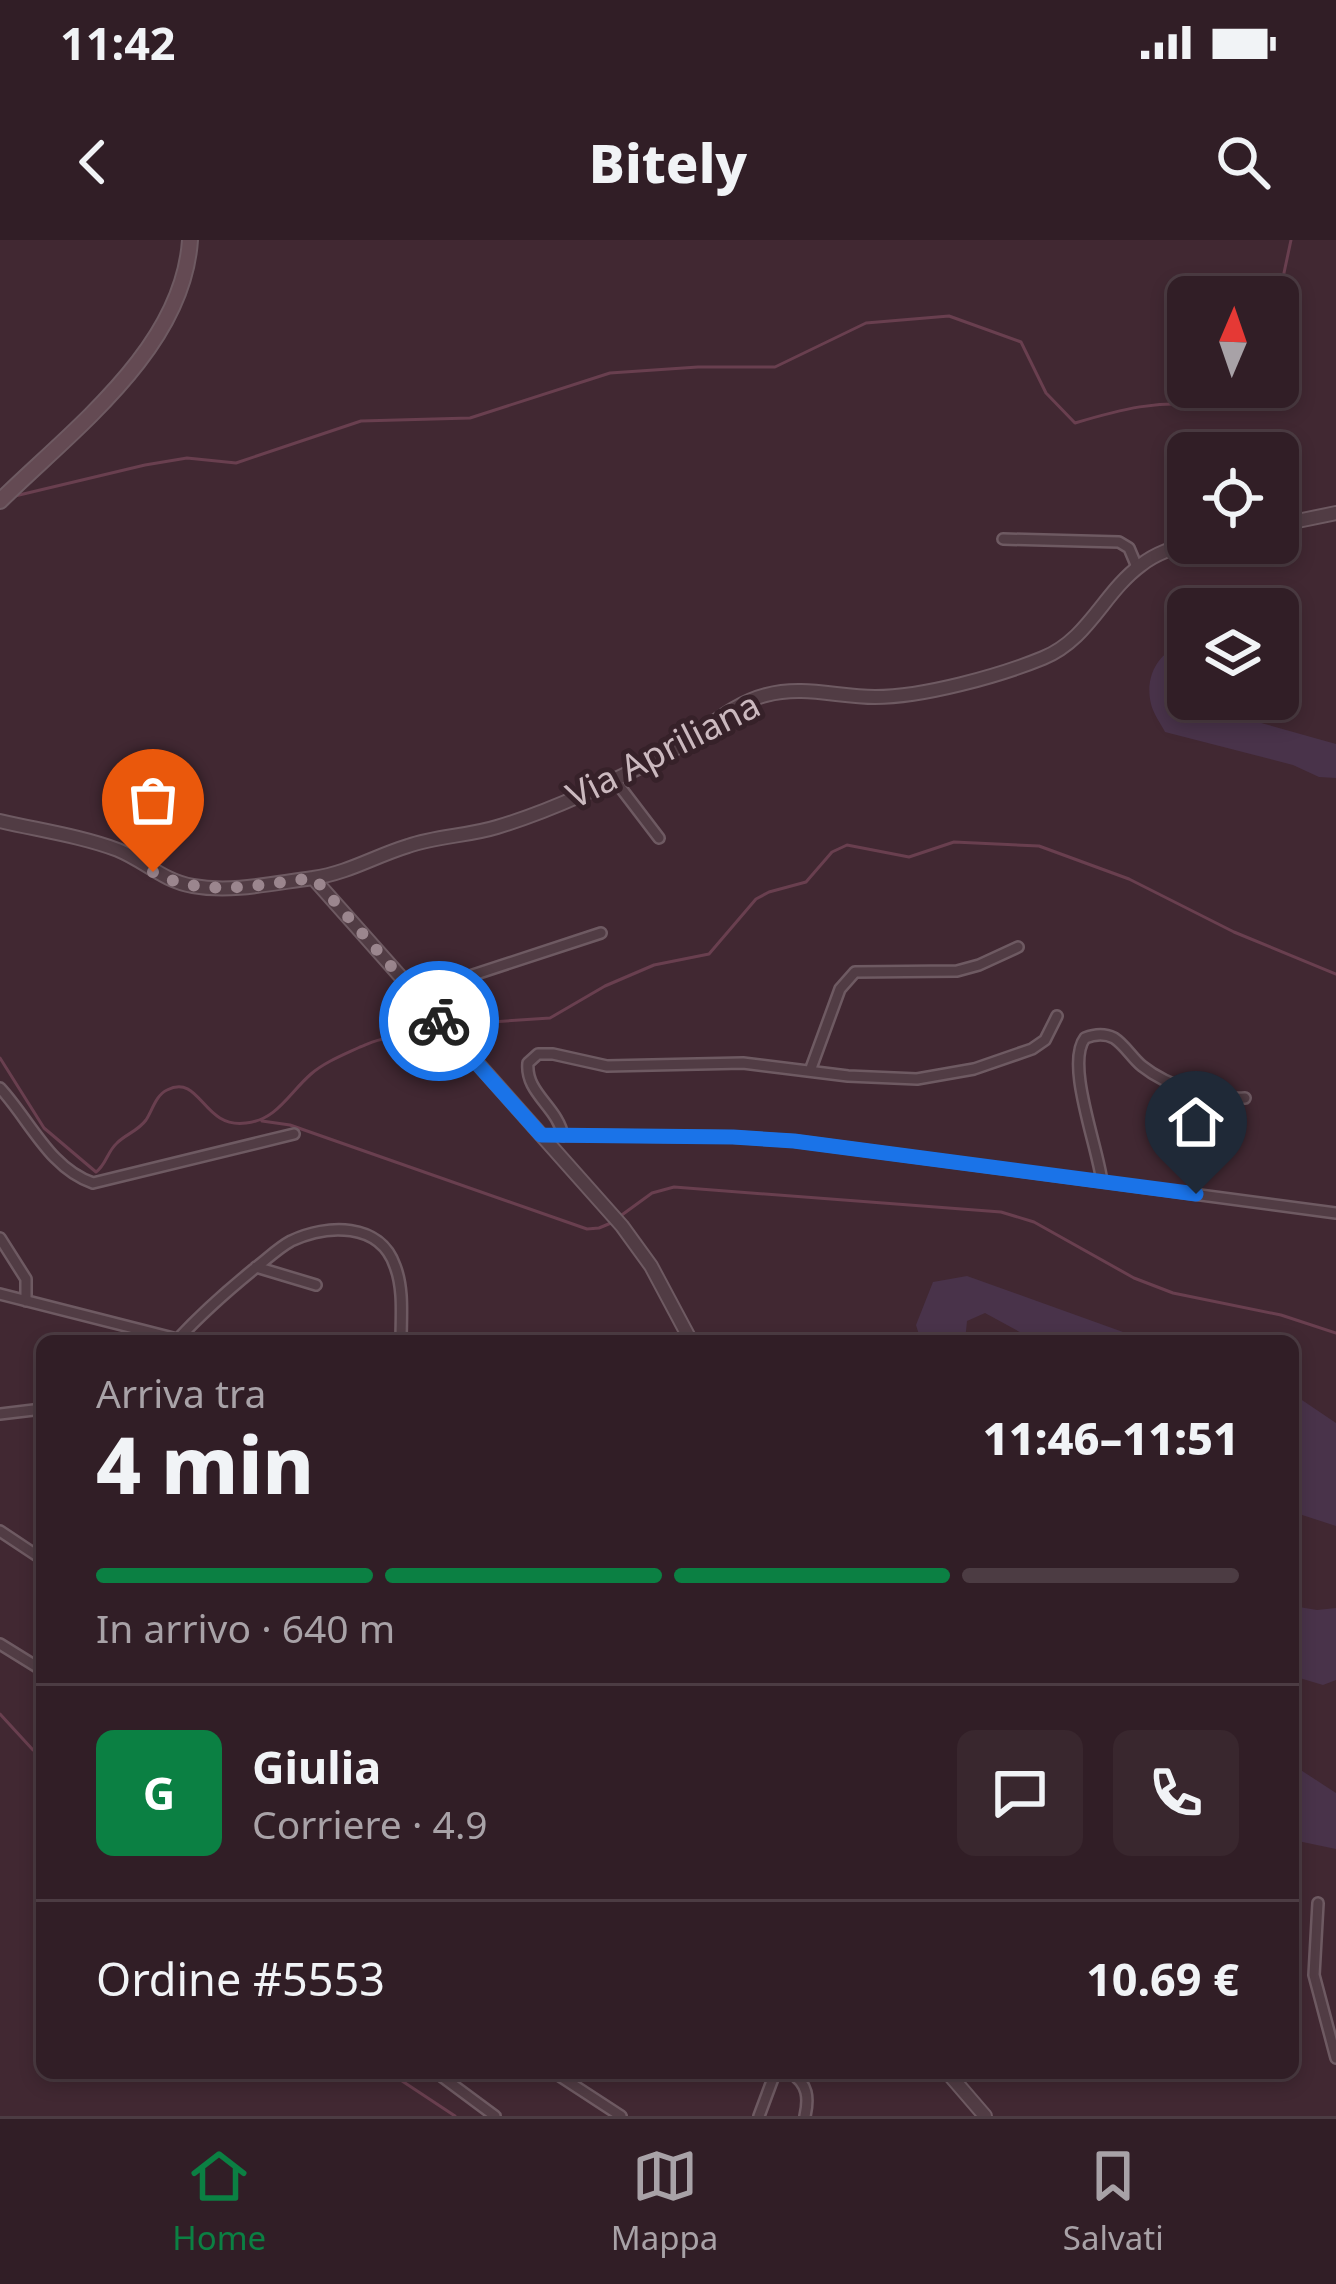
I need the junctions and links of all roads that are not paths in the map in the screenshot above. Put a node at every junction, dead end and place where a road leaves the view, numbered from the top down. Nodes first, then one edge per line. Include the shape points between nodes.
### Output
1 (190, 240) edge
2 (0, 501) edge
3 (1336, 513) edge
4 (1299, 521) edge
5 (1003, 538) dead end
6 (1167, 551) edge
7 (1138, 567) junction
8 (614, 778) junction
9 (0, 820) edge
10 (659, 838) dead end
11 (314, 878) junction
12 (601, 933) dead end
13 (1018, 947) dead end
14 (415, 994) junction
15 (1057, 1016) dead end
16 (810, 1071) junction
17 (0, 1088) edge
18 (1245, 1099) dead end
19 (294, 1133) dead end
20 (541, 1135) junction
21 (563, 1136) junction
22 (1102, 1182) junction
23 (1336, 1213) edge
24 (0, 1238) edge
25 (256, 1267) junction
26 (316, 1285) dead end
27 (0, 1294) edge
28 (26, 1300) junction
29 (162, 1335) edge
30 (186, 1335) edge
31 (401, 1335) edge
32 (688, 1335) edge
33 (36, 1410) edge
34 (0, 1414) edge
35 (0, 1532) edge
36 (36, 1555) edge
37 (0, 1644) edge
38 (36, 1666) edge
39 (1318, 1903) dead end
40 (1336, 2058) edge
41 (445, 2079) edge
42 (564, 2079) edge
43 (774, 2079) edge
44 (799, 2079) edge
45 (953, 2079) edge
46 (495, 2116) edge
47 (621, 2116) edge
48 (759, 2116) edge
49 (805, 2116) edge
50 (986, 2116) edge

1 - 2 main road via 183,281 158,334 108,400
3 - 4 street
5 - 7 street via 1115,542 1129,548
6 - 7 street, Via Apriliana
7 - 8 street, Via Apriliana via 1077,637 1046,657 907,694 765,695
8 - 10 street
8 - 11 street, Via Apriliana via 500,826 412,844
9 - 11 street, Via Apriliana via 107,846 194,886
11 - 14 street
12 - 14 street
13 - 16 street via 957,971 855,972 838,993
14 - 20 street
15 - 16 street via 1039,1046 974,1070 910,1080
16 - 21 street via 733,1062 607,1066 536,1055 528,1077
17 - 19 street via 52,1154 93,1183
18 - 22 street via 1171,1082 1113,1037 1085,1038 1078,1074
20 - 21 street
20 - 32 street via 622,1226
21 - 22 street via 769,1138
22 - 23 street
24 - 28 street via 26,1279
25 - 26 street
25 - 30 street
25 - 31 street via 293,1240 363,1232 396,1269
27 - 28 street
28 - 29 street
33 - 34 street
35 - 36 street
37 - 38 street
39 - 40 street via 1314,1981
41 - 46 street
42 - 47 street
43 - 48 street
44 - 49 street
45 - 50 street

